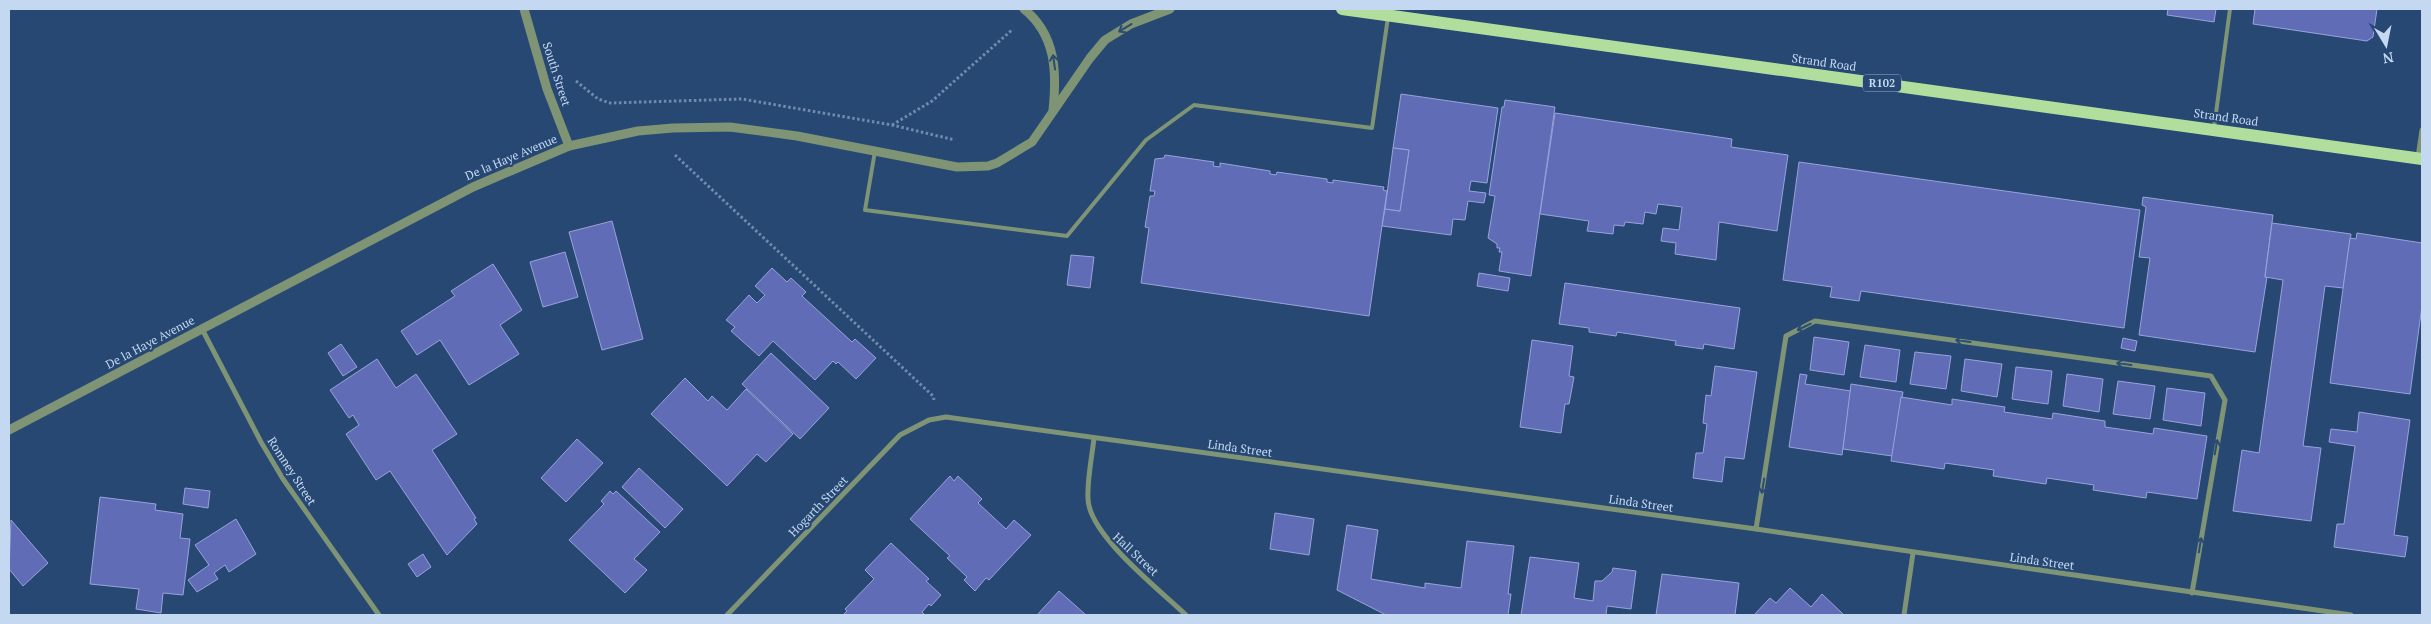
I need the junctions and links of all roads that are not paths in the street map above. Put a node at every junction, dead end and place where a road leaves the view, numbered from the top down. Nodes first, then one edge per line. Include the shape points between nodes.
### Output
1 (524, 9) edge
2 (1024, 9) edge
3 (1170, 9) edge
4 (1342, 9) edge
5 (2230, 9) edge
6 (1389, 15) junction
7 (1053, 110) junction
8 (2214, 129) junction
9 (2422, 130) edge
10 (569, 146) junction
11 (875, 151) junction
12 (2420, 158) edge
13 (202, 329) junction
14 (929, 420) joint
15 (9, 430) edge
16 (1094, 438) junction
17 (1756, 529) junction
18 (1913, 553) junction
19 (2192, 593) junction
20 (379, 615) edge
21 (728, 615) edge
22 (1186, 615) edge
23 (1904, 615) edge
24 (2351, 615) edge

1 - 10 street, South Street
7 -> 2 street, De la Haye Avenue via 1054,55 1045,33
3 -> 7 street, De la Haye Avenue via 1131,24 1105,40
4 - 6 main road, Strand Road / R102
5 - 8 lane
6 - 8 main road, Strand Road / R102
6 - 11 lane via 1372,128 1194,105 1146,140 1067,236 866,210
7 - 11 street, De la Haye Avenue via 1032,142 988,166 957,168
8 - 12 main road, Strand Road / R102
9 - 12 street
10 - 11 street, De la Haye Avenue via 638,131 706,126 759,130
10 - 13 street, De la Haye Avenue via 473,186
13 - 15 street, De la Haye Avenue
13 - 20 street, Romney Street via 283,479
14 - 16 street, Linda Street via 964,419
14 - 21 street, Hogarth Street via 900,435
16 - 17 street, Linda Street
16 - 22 street, Hall Street via 1088,500 1093,520 1104,537
17 - 18 street, Linda Street
19 -> 17 street via 2225,400 2210,376 1815,322 1786,336
18 - 19 street, Linda Street
18 - 23 street
19 - 24 street, Linda Street

